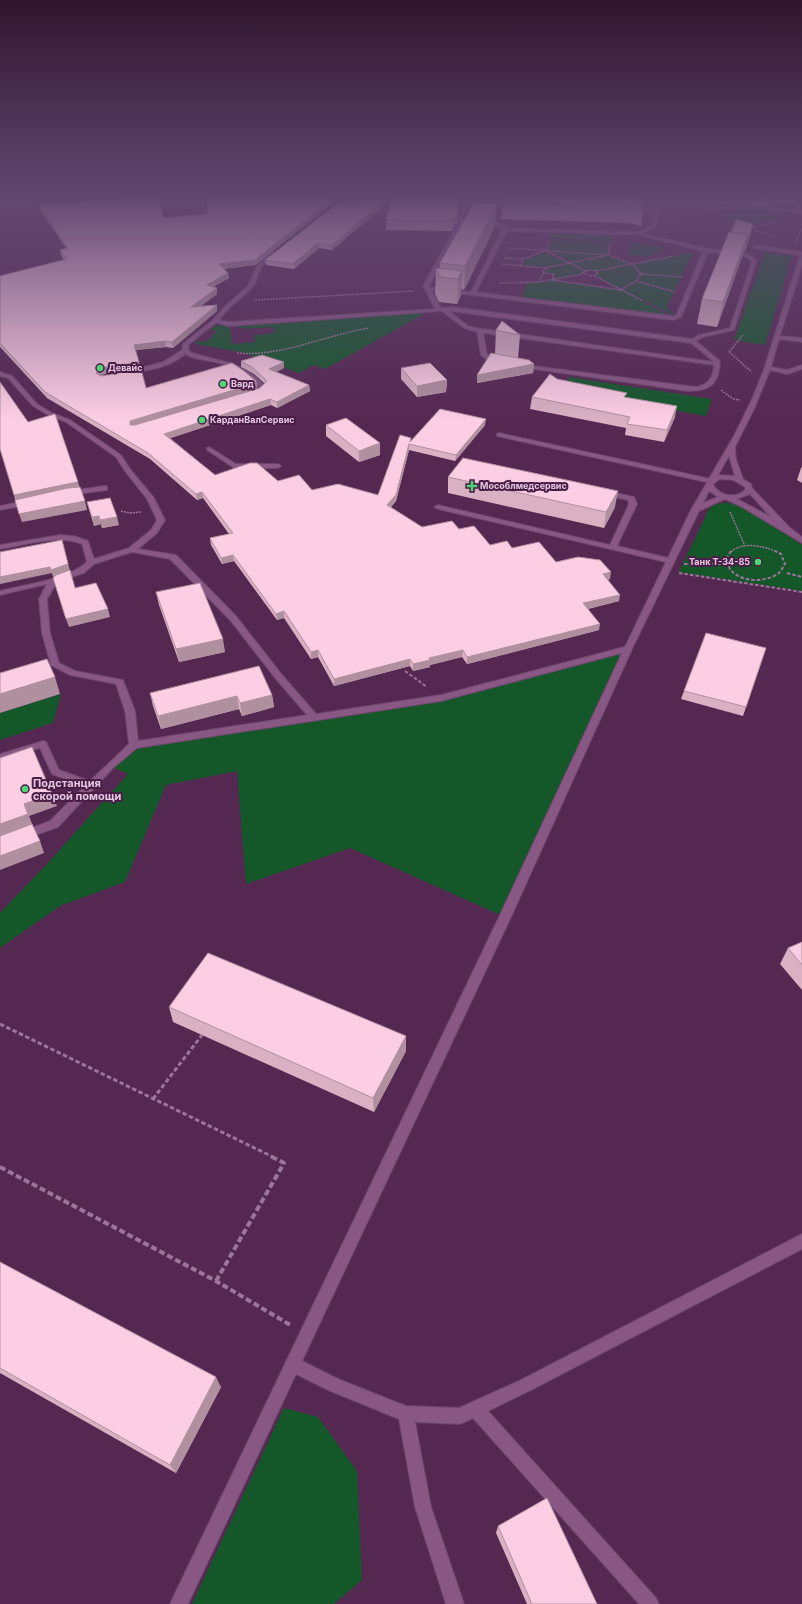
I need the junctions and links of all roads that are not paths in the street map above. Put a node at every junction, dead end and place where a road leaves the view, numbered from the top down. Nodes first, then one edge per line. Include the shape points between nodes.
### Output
1 (257, 271) edge
2 (434, 271) edge
3 (484, 271) edge
4 (696, 271) edge
5 (752, 271) edge
6 (798, 271) edge
7 (428, 289) junction
8 (473, 294) junction
9 (442, 310) junction
10 (214, 321) junction
11 (480, 330) junction
12 (776, 336) junction
13 (802, 340) edge
14 (693, 341) junction
15 (185, 351) junction
16 (505, 362) edge
17 (513, 364) edge
18 (717, 364) junction
19 (767, 368) junction
20 (802, 368) edge
21 (0, 374) edge
22 (122, 374) edge
23 (244, 397) edge
24 (499, 436) dead end
25 (732, 448) junction
26 (210, 449) dead end
27 (278, 466) dead end
28 (740, 480) junction
29 (710, 483) junction
30 (104, 488) dead end
31 (749, 489) junction
32 (598, 491) edge
33 (63, 495) edge
34 (726, 497) junction
35 (40, 500) edge
36 (438, 507) dead end
37 (0, 508) edge
38 (695, 511) junction
39 (786, 529) junction
40 (802, 541) edge
41 (0, 547) edge
42 (612, 548) junction
43 (132, 550) junction
44 (670, 561) junction
45 (91, 562) junction
46 (53, 582) junction
47 (0, 593) edge
48 (628, 648) junction
49 (314, 718) junction
50 (134, 745) junction
51 (0, 757) edge
52 (92, 785) junction
53 (0, 844) edge
54 (802, 1241) edge
55 (293, 1364) junction
56 (476, 1409) junction
57 (406, 1414) junction
58 (179, 1604) edge
59 (455, 1604) edge
60 (650, 1604) edge

1 - 10 street via 252,284
2 - 7 street via 426,286
3 - 8 street
4 - 8 street via 678,317 672,318
5 - 14 street via 732,329 701,336
6 - 12 street
7 - 8 street
7 - 9 street
9 - 10 street via 228,324
9 - 11 street via 466,327
9 - 14 street
10 - 15 street via 186,344
11 - 16 street via 484,355
11 - 18 street
12 - 13 street
12 - 19 street
14 - 18 street via 715,358
15 - 22 street via 176,360
15 - 23 street via 191,356 227,364 257,380 263,387 258,392
17 - 18 street via 688,389 700,389 712,383
19 - 20 street via 787,372
19 - 25 street via 754,403
21 - 43 street via 10,377 35,405 68,421 119,456 150,498 161,520 154,531
24 - 29 street
25 - 28 street
25 - 29 street
26 - 27 street via 234,466
28 - 29 street via 722,477
28 - 31 street via 747,484
29 - 34 street via 711,489
29 - 38 street
30 - 33 street
31 - 34 street via 743,496
31 - 39 street
32 - 42 street via 631,499 633,504
34 - 38 street via 704,504
34 - 39 street
35 - 37 street
36 - 42 street
38 - 44 street
39 - 40 street
41 - 45 street via 60,537 74,538 85,543
42 - 44 street
43 - 45 street
43 - 49 street via 173,557 233,618
44 - 48 street
45 - 46 street via 81,571
46 - 47 street
46 - 50 street via 43,600 46,633 55,665 73,673 120,682 130,711
48 - 49 street via 441,698
48 - 55 street via 505,917
49 - 50 street
50 - 52 street
51 - 52 street via 43,744 55,772
52 - 53 street via 54,824
54 - 56 street
55 - 57 street via 333,1385
55 - 58 street
56 - 57 street via 460,1416
56 - 60 street
57 - 59 street via 423,1508

